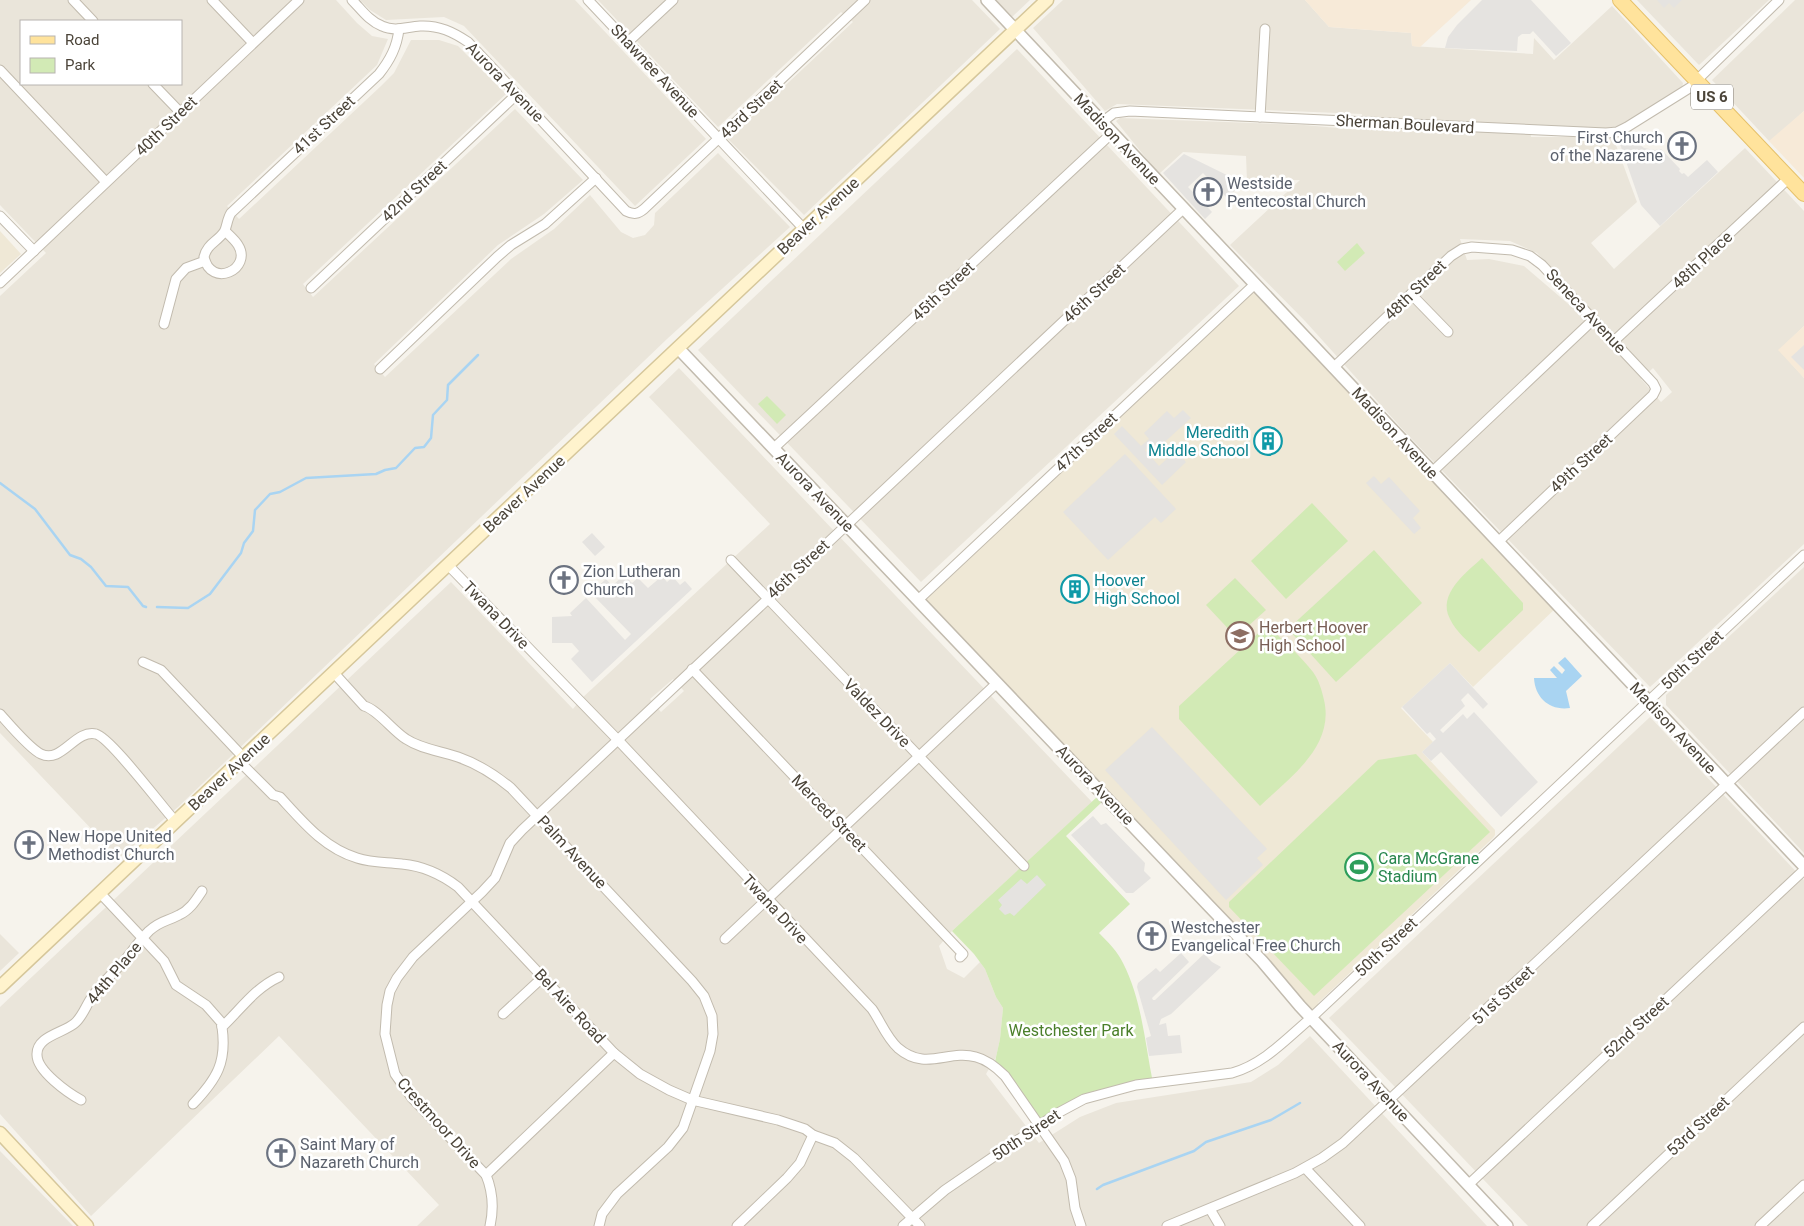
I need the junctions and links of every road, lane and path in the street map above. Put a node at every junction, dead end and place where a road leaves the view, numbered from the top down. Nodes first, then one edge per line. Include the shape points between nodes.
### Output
1 (73, 0) edge
2 (212, 0) edge
3 (299, 0) edge
4 (352, 0) edge
5 (588, 0) edge
6 (673, 0) edge
7 (866, 0) edge
8 (987, 0) edge
9 (1047, 0) edge
10 (1620, 0) edge
11 (1779, 0) edge
12 (92, 20) edge
13 (399, 29) junction
14 (1265, 29) dead end
15 (1015, 30) junction
16 (628, 42) junction
17 (253, 43) junction
18 (0, 70) edge
19 (1698, 81) junction
20 (154, 85) edge
21 (517, 94) junction
22 (180, 112) junction
23 (1260, 117) junction
24 (1102, 122) junction
25 (1112, 132) junction
26 (719, 138) junction
27 (596, 178) junction
28 (1789, 178) junction
29 (106, 182) junction
30 (1804, 194) edge
31 (1183, 209) junction
32 (634, 214) joint
33 (0, 216) edge
34 (804, 228) junction
35 (225, 231) junction
36 (1512, 250) joint
37 (34, 251) junction
38 (205, 262) junction
39 (0, 283) edge
40 (1254, 284) junction
41 (311, 288) dead end
42 (1411, 294) junction
43 (1594, 319) junction
44 (164, 324) dead end
45 (1448, 332) dead end
46 (1614, 341) junction
47 (678, 348) junction
48 (1333, 368) junction
49 (380, 369) dead end
50 (1653, 382) joint
51 (774, 448) junction
52 (1432, 472) junction
53 (846, 524) junction
54 (1498, 542) junction
55 (1804, 555) edge
56 (731, 560) dead end
57 (448, 565) junction
58 (767, 598) junction
59 (918, 600) junction
60 (143, 662) dead end
61 (692, 669) junction
62 (334, 673) junction
63 (997, 683) junction
64 (1648, 701) junction
65 (1804, 712) edge
66 (0, 714) edge
67 (616, 740) junction
68 (919, 756) junction
69 (242, 760) junction
70 (1726, 784) junction
71 (538, 816) junction
72 (176, 822) junction
73 (843, 828) junction
74 (1024, 866) dead end
75 (1804, 868) edge
76 (202, 891) dead end
77 (100, 894) junction
78 (767, 900) junction
79 (472, 901) junction
80 (143, 938) junction
81 (726, 939) dead end
82 (960, 957) dead end
83 (279, 977) dead end
84 (543, 977) junction
85 (0, 988) edge
86 (503, 1014) dead end
87 (1311, 1018) junction
88 (222, 1027) junction
89 (1804, 1027) edge
90 (614, 1053) junction
91 (81, 1100) dead end
92 (692, 1100) junction
93 (1389, 1101) junction
94 (193, 1104) dead end
95 (1040, 1125) junction
96 (0, 1133) edge
97 (813, 1135) junction
98 (1305, 1168) junction
99 (486, 1175) junction
100 (1468, 1185) junction
101 (1804, 1185) edge
102 (1210, 1209) junction
103 (912, 1218) junction
104 (87, 1226) edge
105 (490, 1226) edge
106 (599, 1226) edge
107 (737, 1226) edge
108 (903, 1226) edge
109 (920, 1226) edge
110 (1081, 1226) edge
111 (1167, 1226) edge
112 (1220, 1226) edge
113 (1360, 1226) edge
114 (1507, 1226) edge
115 (1592, 1226) edge
116 (1760, 1226) edge

1 - 12 street
2 - 17 street
3 - 17 street, 40th Street
4 - 13 street, Aurora Avenue via 380,25
5 - 16 street, Shawnee Avenue
6 - 16 street
7 - 26 street, 43rd Street
8 - 15 street, Madison Avenue
9 - 15 main road, Beaver Avenue
10 - 19 main road, US 6
11 - 19 street
13 - 21 street, Aurora Avenue via 432,26 452,32 468,42
13 - 35 street, 41st Street via 388,64 234,211 227,219
14 - 23 street
15 - 24 street, Madison Avenue
15 - 34 main road, Beaver Avenue
16 - 26 street, Shawnee Avenue
17 - 22 street, 40th Street
18 - 29 street
19 - 23 street, Sherman Boulevard via 1617,132
19 - 28 main road, US 6
20 - 22 street
21 - 27 street, Aurora Avenue
21 - 41 street, 42nd Street
22 - 29 street, 40th Street
23 - 24 street, Sherman Boulevard via 1120,111
24 - 25 street, Madison Avenue
25 - 31 street, Madison Avenue
25 - 51 street, 45th Street
26 - 32 street, 43rd Street via 644,209
26 - 34 street, Shawnee Avenue
27 - 32 street, Aurora Avenue via 626,211
27 - 49 street via 545,224 511,244
28 - 30 main road, US 6
28 - 46 street, 48th Place
29 - 37 street, 40th Street
31 - 40 street, Madison Avenue
31 - 53 street, 46th Street
33 - 37 street
34 - 47 main road, Beaver Avenue
35 - 38 street via 208,247
35 - 38 street via 241,250 237,268 220,274
36 - 42 street, 48th Street via 1462,249
36 - 43 street, Seneca Avenue via 1530,256 1542,265
37 - 39 street, 40th Street
38 - 44 street via 186,268 176,279
40 - 48 street, Madison Avenue
40 - 59 street, 47th Street
42 - 45 street
42 - 48 street, 48th Street
43 - 46 street, Seneca Avenue
43 - 52 street
46 - 50 street, Seneca Avenue
47 - 51 street, Aurora Avenue
47 - 57 main road, Beaver Avenue
48 - 52 street, Madison Avenue
50 - 54 street, 49th Street via 1656,389 1653,395
51 - 53 street, Aurora Avenue
52 - 54 street, Madison Avenue
53 - 58 street, 46th Street
53 - 59 street, Aurora Avenue
54 - 64 street, Madison Avenue
55 - 64 street, 50th Street
56 - 58 street, Valdez Drive
57 - 62 main road, Beaver Avenue
57 - 67 street, Twana Drive
58 - 61 street, 46th Street
58 - 68 street, Valdez Drive
59 - 63 street, Aurora Avenue
60 - 69 street, Bel Aire Road via 161,670
61 - 67 street, 46th Street
61 - 73 street, Merced Street
62 - 69 main road, Beaver Avenue
62 - 71 street, Palm Avenue via 364,706 371,707 406,739 458,757 495,775
63 - 68 street
63 - 87 street, Aurora Avenue via 1242,940
64 - 70 street, Madison Avenue
64 - 87 street, 50th Street
65 - 70 street, 51st Street
66 - 72 street via 36,750 46,755 57,754 84,734 102,737
67 - 71 street, 46th Street
67 - 78 street, Twana Drive
68 - 73 street
68 - 74 street, Valdez Drive
69 - 72 main road, Beaver Avenue
69 - 79 street, Bel Aire Road via 273,795 280,797 332,847 356,858 426,869 446,878
70 - 75 street, Madison Avenue
70 - 93 street, 51st Street
71 - 79 street, 46th Street via 510,843 495,878
71 - 92 street, Palm Avenue via 704,996 712,1016 713,1034 710,1052
72 - 77 main road, Beaver Avenue
73 - 78 street
73 - 82 street, Merced Street via 963,954
75 - 100 street, 52nd Street
76 - 80 street, 44th Place via 181,915 161,921
77 - 80 street
77 - 85 main road, Beaver Avenue
78 - 81 street
78 - 95 street, Twana Drive via 872,1009 886,1035 900,1049 928,1060 967,1055 987,1061 1005,1076
79 - 84 street, Bel Aire Road
79 - 99 street, Crestmoor Drive via 412,956 397,978 390,991 385,1034 395,1074 412,1098
80 - 88 street via 164,962 176,985 206,1004
80 - 91 street, 44th Place via 91,997 74,1024 42,1043 38,1049 38,1062 60,1086
83 - 88 street via 251,996
84 - 86 street
84 - 90 street, Bel Aire Road
87 - 93 street, Aurora Avenue
87 - 95 street, 50th Street via 1260,1062 1246,1069 1232,1074 1136,1085 1106,1092 1070,1106
88 - 94 street via 225,1044 222,1064 213,1082
89 - 115 street, 53rd Street
90 - 92 street, Bel Aire Road via 640,1074
90 - 99 street
92 - 97 street, Bel Aire Road via 778,1120
92 - 106 street via 683,1128 617,1194 602,1214
93 - 98 street, 51st Street via 1343,1143
93 - 100 street, Aurora Avenue
95 - 103 street, 50th Street via 945,1190
95 - 110 street, Twana Drive via 1072,1179 1075,1208
96 - 104 main road
97 - 103 street, Bel Aire Road via 835,1143 854,1158
97 - 107 street via 800,1163
98 - 102 street, 51st Street
98 - 113 street
99 - 105 street, Crestmoor Drive via 493,1209
100 - 114 street, Aurora Avenue
101 - 116 street
102 - 111 street, 51st Street
102 - 112 street
103 - 108 street, 50th Street
103 - 109 street, Bel Aire Road

